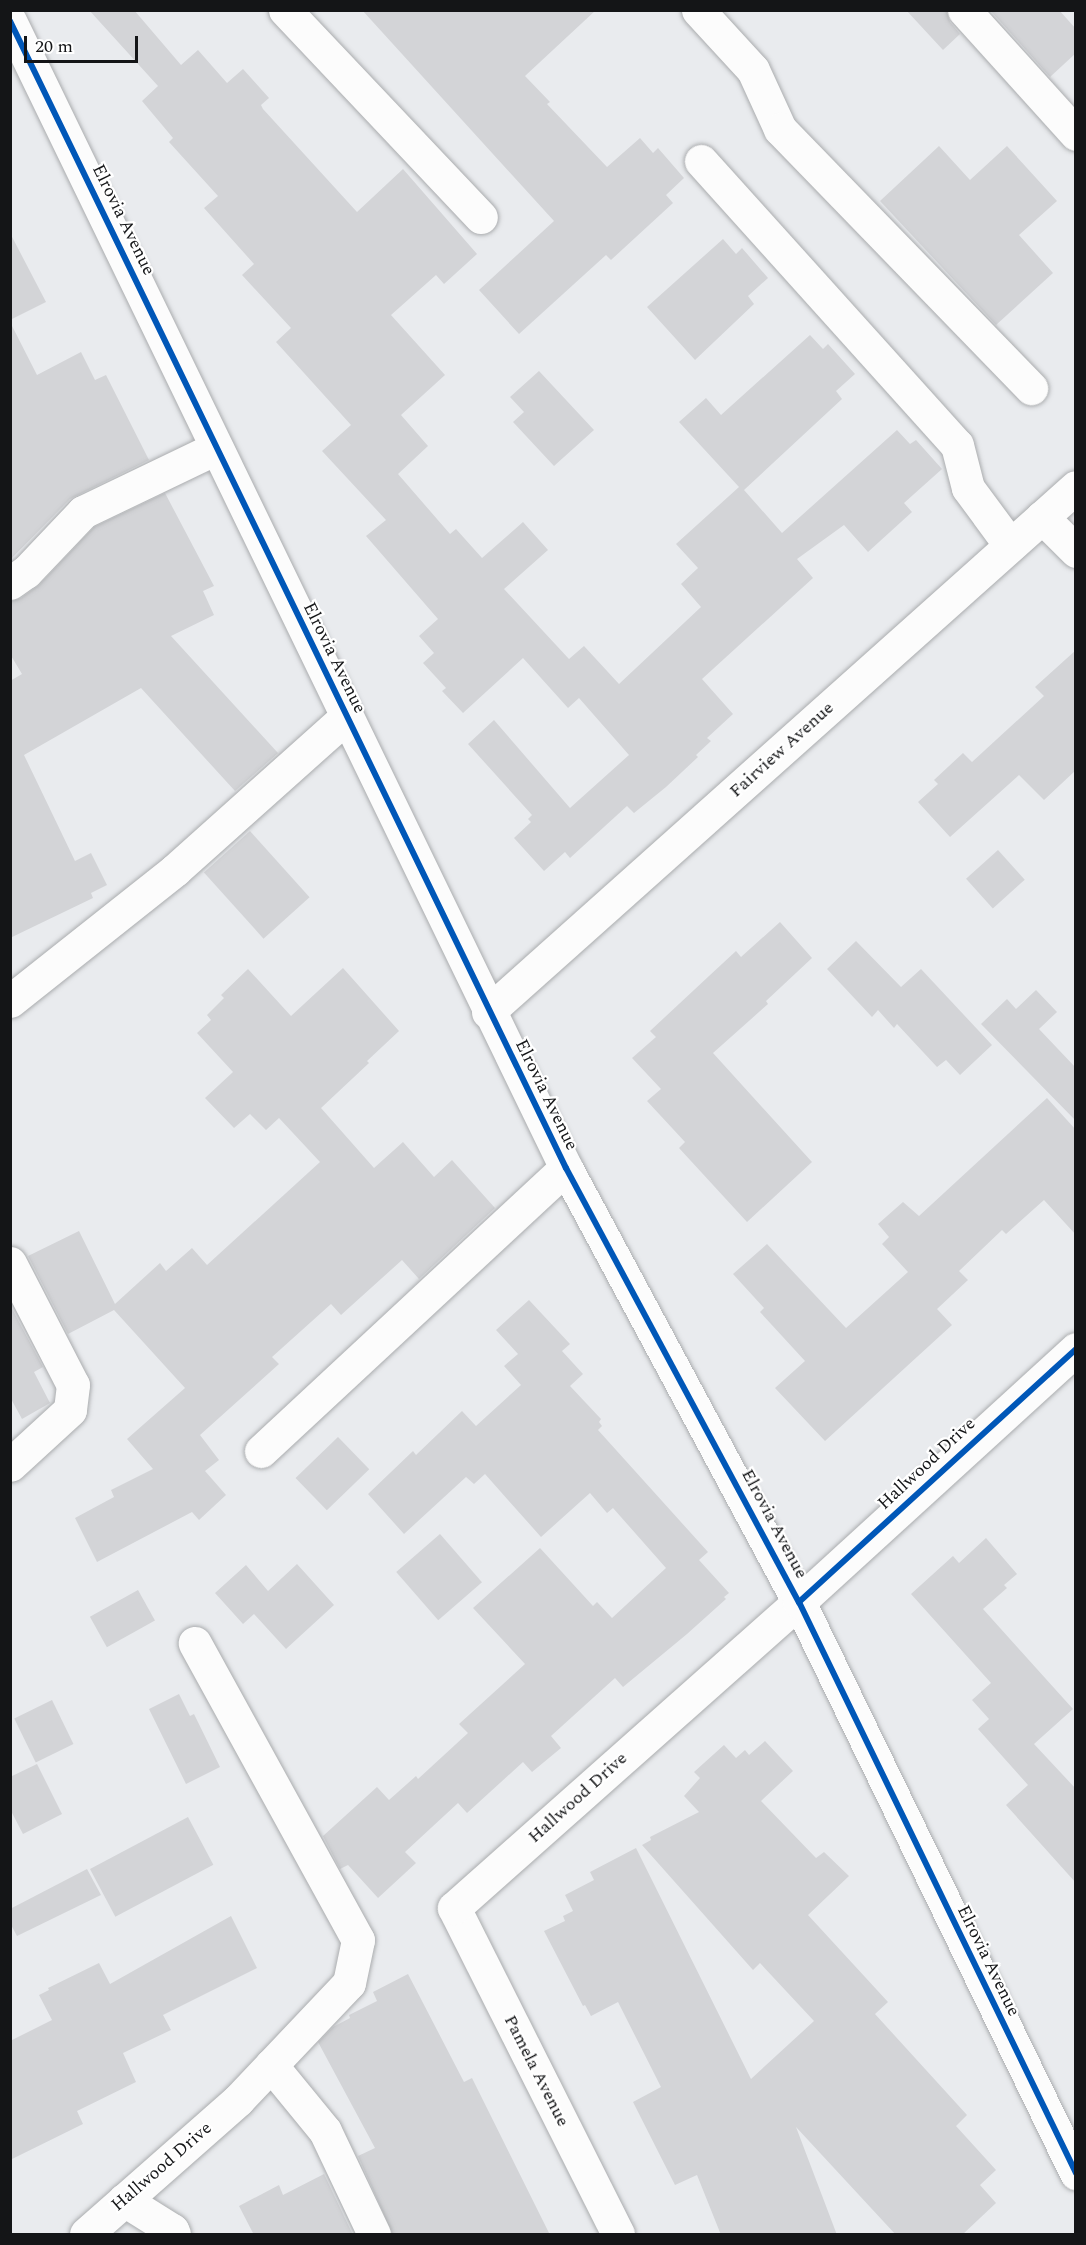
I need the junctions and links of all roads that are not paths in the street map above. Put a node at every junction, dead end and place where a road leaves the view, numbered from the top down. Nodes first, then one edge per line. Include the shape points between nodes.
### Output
1 (285, 10) edge
2 (698, 10) edge
3 (964, 10) edge
4 (10, 21) edge
5 (1076, 134) edge
6 (700, 161) dead end
7 (481, 217) dead end
8 (1031, 388) dead end
9 (216, 448) junction
10 (1076, 487) edge
11 (1042, 517) junction
12 (1010, 545) junction
13 (1076, 551) edge
14 (10, 583) edge
15 (346, 717) junction
16 (10, 1001) edge
17 (488, 1012) junction
18 (566, 1168) junction
19 (10, 1263) edge
20 (1076, 1348) edge
21 (261, 1450) dead end
22 (10, 1465) edge
23 (799, 1602) junction
24 (195, 1643) dead end
25 (454, 1908) joint
26 (271, 2065) junction
27 (1076, 2173) edge
28 (124, 2200) junction
29 (86, 2235) edge
30 (174, 2235) edge
31 (375, 2235) edge
32 (618, 2235) edge

1 - 7 street
2 - 8 street via 753,70 780,129
3 - 5 street
4 - 9 street, Elrovia Avenue
6 - 12 street via 957,445 968,488
9 - 14 street via 82,512 26,572
9 - 15 street, Elrovia Avenue
10 - 11 street, Fairview Avenue
11 - 12 street, Fairview Avenue
11 - 13 street
12 - 17 street, Fairview Avenue
15 - 16 street via 175,870
15 - 17 street, Elrovia Avenue
17 - 18 street, Elrovia Avenue
18 - 21 street
18 - 23 street, Elrovia Avenue
19 - 22 street via 73,1385 70,1410
20 - 23 street, Hallwood Drive
23 - 25 street, Hallwood Drive
23 - 27 street, Elrovia Avenue
24 - 26 street, Hallwood Drive via 358,1940 349,1983
25 - 32 street, Pamela Avenue
26 - 28 street, Hallwood Drive via 238,2100
26 - 31 street via 325,2132
28 - 29 street, Hallwood Drive
28 - 30 street

